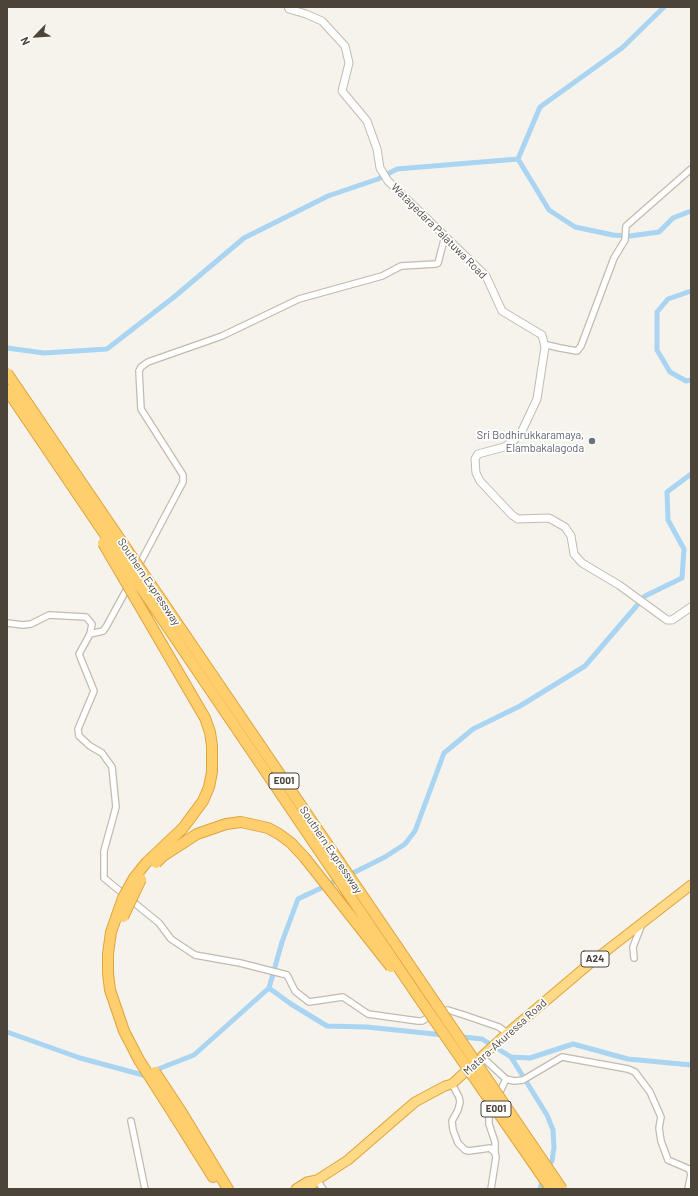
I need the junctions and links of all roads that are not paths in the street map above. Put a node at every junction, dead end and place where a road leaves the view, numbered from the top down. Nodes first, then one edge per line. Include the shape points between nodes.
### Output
1 (288, 7) edge
2 (691, 169) edge
3 (445, 236) junction
4 (545, 347) junction
5 (7, 372) edge
6 (7, 390) edge
7 (31, 425) junction
8 (691, 607) edge
9 (7, 623) edge
10 (90, 634) junction
11 (691, 885) edge
12 (642, 924) junction
13 (634, 958) dead end
14 (440, 1029) junction
15 (505, 1035) junction
16 (484, 1054) junction
17 (506, 1079) junction
18 (452, 1084) junction
19 (179, 1116) junction
20 (132, 1121) dead end
21 (495, 1153) junction
22 (316, 1180) junction
23 (146, 1189) edge
24 (221, 1189) edge
25 (228, 1189) edge
26 (296, 1189) edge
27 (309, 1189) edge
28 (323, 1189) edge
29 (491, 1189) edge
30 (551, 1189) edge
31 (562, 1189) edge
32 (688, 1189) edge

1 - 3 street, Watagedara Palatuwa Road via 322,21 345,46 349,63 342,91 367,122 377,150 380,168 388,182
2 - 4 street via 626,226 625,240 614,258 577,351 547,345
3 - 4 street, Watagedara Palatuwa Road via 486,276 502,312 542,335
3 - 10 street via 436,264 401,266 382,276 299,299 222,336 148,362 141,367 141,409 183,475 183,482 106,627
4 - 8 street via 537,398 521,433 504,447 478,454 474,459 480,481 518,519 549,518 565,527 571,536 574,554 582,563 619,585 667,620 672,620
5 - 31 highway, Southern Expressway / E001, bridge
6 - 7 highway, Southern Expressway / E001, bridge
7 - 14 highway, Southern Expressway / E001, bridge
7 - 19 highway, bridge via 194,698 210,732 212,772 203,802 183,828 134,878 123,898 108,954 110,990 124,1031 139,1060
9 - 10 street via 31,624 49,615 86,616 92,624
10 - 15 street via 79,654 94,691 78,729 79,736 102,753 112,767 116,807 104,851 104,878 159,923 170,939 196,955 287,975 295,991 309,1002 343,997 368,1014 418,1021 448,1010 499,1027
11 - 12 highway, Matara-Akuressa Road / A24
12 - 13 street via 634,947
12 - 15 highway, Matara-Akuressa Road / A24 via 588,965
14 - 19 highway, bridge via 291,843 268,828 241,822 226,824 197,834 162,856 150,869 138,883 124,911 115,948 116,990 121,1009 141,1053
14 - 30 highway, Southern Expressway / E001, bridge
15 - 16 highway, Matara-Akuressa Road / A24
16 - 17 street via 489,1065
16 - 18 highway, Matara-Akuressa Road / A24
17 - 21 street via 490,1114 489,1124 495,1142
17 - 32 street via 523,1080 562,1057 635,1072 650,1092 661,1117 661,1141 668,1160 689,1169 691,1174
18 - 21 street via 460,1102 452,1121 458,1143 468,1152 490,1148
18 - 22 highway, Matara-Akuressa Road / A24 via 415,1102 348,1160
19 - 24 highway
19 - 25 highway
20 - 23 street
21 - 29 street
22 - 26 highway, Matara-Akuressa Road / A24
22 - 27 highway, Matara-Akuressa Road / A24
22 - 28 street

